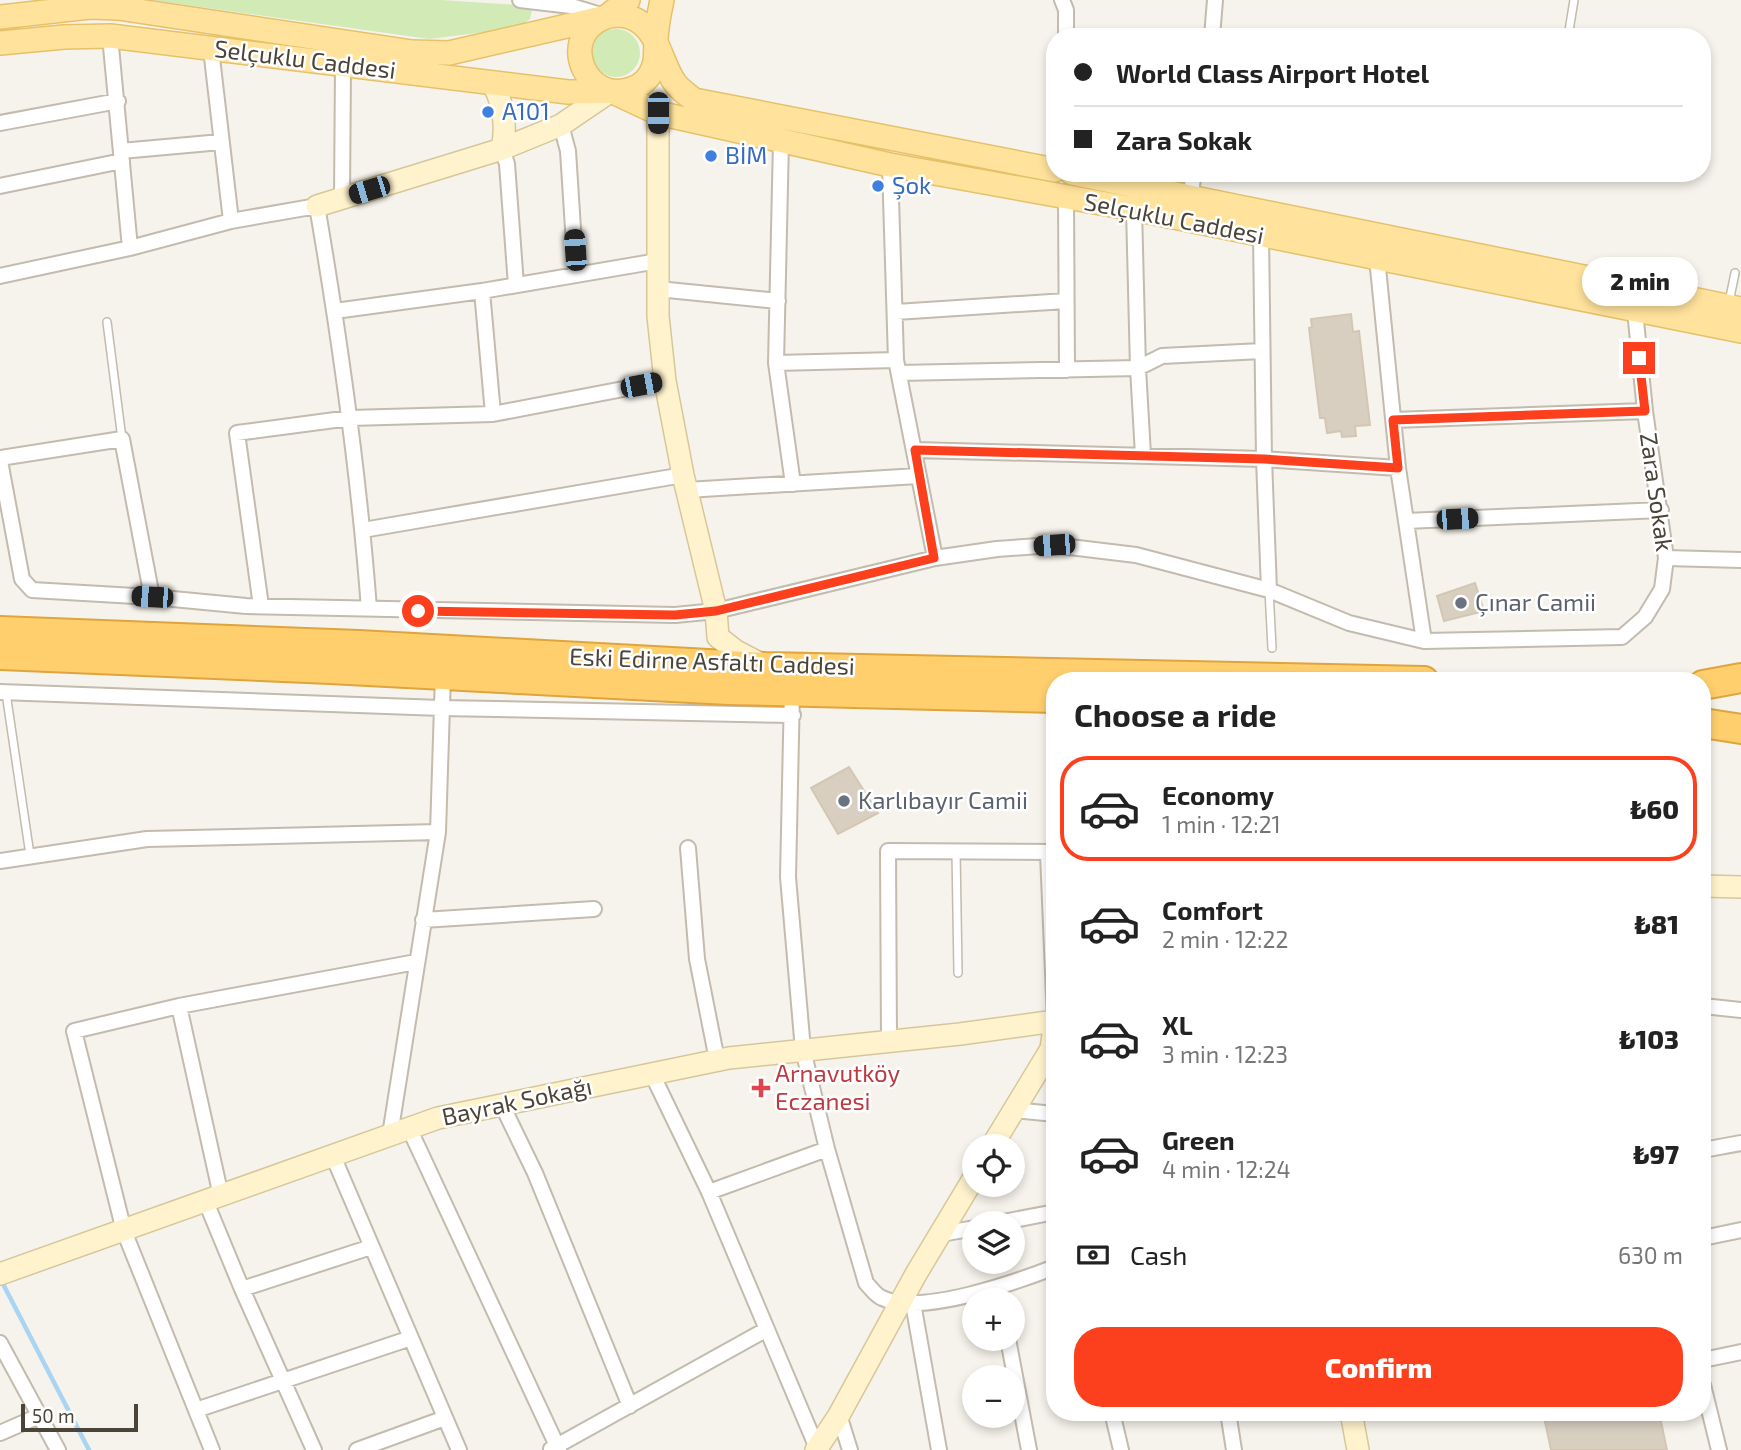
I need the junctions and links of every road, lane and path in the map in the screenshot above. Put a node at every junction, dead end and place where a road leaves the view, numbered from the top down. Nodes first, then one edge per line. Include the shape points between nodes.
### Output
1 (520, 0) edge
2 (628, 0) edge
3 (662, 0) edge
4 (1062, 0) edge
5 (1215, 0) edge
6 (1574, 0) edge
7 (0, 17) edge
8 (606, 17) junction
9 (1066, 28) edge
10 (1213, 28) edge
11 (1569, 28) edge
12 (110, 36) junction
13 (0, 43) edge
14 (656, 44) junction
15 (211, 48) junction
16 (342, 66) junction
17 (493, 83) junction
18 (611, 91) junction
19 (118, 101) junction
20 (658, 113) junction
21 (0, 123) edge
22 (561, 125) junction
23 (781, 141) junction
24 (221, 142) junction
25 (502, 149) junction
26 (121, 156) junction
27 (891, 165) junction
28 (1046, 168) edge
29 (1116, 182) edge
30 (1192, 182) edge
31 (0, 186) edge
32 (1190, 197) junction
33 (342, 198) junction
34 (1066, 198) junction
35 (317, 206) junction
36 (1134, 209) junction
37 (231, 221) junction
38 (1261, 235) junction
39 (1377, 247) junction
40 (130, 248) junction
41 (658, 261) junction
42 (1735, 273) dead end
43 (576, 275) junction
44 (0, 276) edge
45 (516, 285) junction
46 (658, 289) junction
47 (482, 291) junction
48 (778, 301) junction
49 (1066, 301) junction
50 (335, 311) junction
51 (1635, 311) junction
52 (896, 312) junction
53 (1734, 319) edge
54 (107, 322) dead end
55 (1262, 351) junction
56 (776, 363) junction
57 (898, 367) junction
58 (1138, 368) junction
59 (1067, 370) junction
60 (666, 381) junction
61 (1645, 411) junction
62 (493, 414) junction
63 (350, 418) junction
64 (1393, 420) junction
65 (122, 439) junction
66 (915, 450) junction
67 (1143, 456) junction
68 (0, 459) edge
69 (1264, 459) junction
70 (1398, 468) junction
71 (918, 477) junction
72 (685, 483) junction
73 (793, 484) junction
74 (1661, 510) junction
75 (1406, 521) junction
76 (363, 530) junction
77 (934, 558) junction
78 (1666, 558) junction
79 (1741, 560) edge
80 (1269, 590) junction
81 (152, 597) junction
82 (261, 606) junction
83 (369, 610) junction
84 (716, 611) junction
85 (0, 631) edge
86 (718, 637) junction
87 (1424, 641) junction
88 (1272, 648) dead end
89 (0, 655) edge
90 (679, 662) junction
91 (765, 667) junction
92 (1046, 673) edge
93 (443, 675) junction
94 (1741, 678) edge
95 (1711, 684) edge
96 (1711, 686) edge
97 (1741, 687) edge
98 (3, 693) edge
99 (1046, 698) edge
100 (793, 703) junction
101 (441, 708) junction
102 (1711, 715) edge
103 (1741, 716) edge
104 (1711, 724) edge
105 (1741, 729) edge
106 (438, 832) junction
107 (688, 848) dead end
108 (956, 850) junction
109 (1046, 853) edge
110 (30, 855) junction
111 (0, 861) edge
112 (1741, 887) edge
113 (1711, 889) edge
114 (594, 909) dead end
115 (423, 920) junction
116 (416, 962) junction
117 (958, 973) dead end
118 (179, 1006) junction
119 (1711, 1007) edge
120 (1741, 1010) edge
121 (1046, 1022) edge
122 (889, 1041) junction
123 (803, 1050) junction
124 (1046, 1057) edge
125 (717, 1060) junction
126 (652, 1074) junction
127 (502, 1105) junction
128 (1013, 1110) junction
129 (1046, 1113) edge
130 (400, 1132) junction
131 (999, 1134) edge
132 (1741, 1143) edge
133 (827, 1149) junction
134 (1711, 1149) edge
135 (333, 1156) junction
136 (709, 1192) junction
137 (963, 1197) edge
138 (214, 1199) junction
139 (1046, 1214) edge
140 (1025, 1218) edge
141 (962, 1230) edge
142 (1741, 1230) edge
143 (124, 1231) junction
144 (941, 1234) junction
145 (1711, 1236) edge
146 (371, 1247) junction
147 (1046, 1271) edge
148 (5, 1272) edge
149 (1012, 1288) edge
150 (242, 1289) junction
151 (962, 1298) edge
152 (907, 1303) junction
153 (767, 1329) junction
154 (411, 1338) junction
155 (0, 1343) edge
156 (1010, 1351) edge
157 (1741, 1352) edge
158 (1711, 1358) edge
159 (283, 1381) junction
160 (630, 1406) junction
161 (196, 1410) junction
162 (839, 1415) junction
163 (39, 1416) junction
164 (1711, 1418) edge
165 (445, 1419) junction
166 (1114, 1421) edge
167 (1229, 1421) edge
168 (1353, 1421) edge
169 (0, 1433) edge
170 (555, 1449) edge
171 (816, 1449) edge
172 (58, 1450) edge
173 (212, 1450) edge
174 (314, 1450) edge
175 (357, 1450) edge
176 (459, 1450) edge
177 (850, 1450) edge
178 (939, 1450) edge
179 (1028, 1450) edge
180 (1121, 1450) edge
181 (1234, 1450) edge
182 (1358, 1450) edge
183 (1719, 1450) edge

1 - 8 street via 570,6
2 - 8 main road
3 - 14 main road
4 - 9 street
5 - 10 street
6 - 11 lane
7 - 8 main road, Selçuklu Caddesi via 118,8 412,52 449,53
8 - 14 main road, Selçuklu Caddesi via 629,16 641,22
8 - 18 main road, Selçuklu Caddesi via 587,30 579,51 586,76
12 - 13 main road, Selçuklu Caddesi
12 - 15 main road, Selçuklu Caddesi
12 - 19 street
14 - 18 main road, Selçuklu Caddesi via 653,70 645,81 634,89
14 - 28 main road, Selçuklu Caddesi via 675,84 694,100
15 - 16 main road, Selçuklu Caddesi
15 - 24 street
16 - 17 main road, Selçuklu Caddesi
16 - 33 street
17 - 18 main road, Selçuklu Caddesi via 568,92
17 - 25 main road via 501,99 506,131
18 - 20 main road, Selçuklu Caddesi
18 - 22 main road
19 - 21 street
19 - 26 street
20 - 23 main road, Selçuklu Caddesi
20 - 41 main road
22 - 25 main road
22 - 43 street via 568,151
23 - 27 main road, Selçuklu Caddesi
23 - 48 street
24 - 26 street
24 - 37 street
25 - 33 main road
25 - 45 street
26 - 31 street
26 - 40 street
27 - 34 main road, Selçuklu Caddesi
27 - 52 street
29 - 32 main road, Selçuklu Caddesi
30 - 32 street
32 - 39 main road, Selçuklu Caddesi
33 - 35 main road
34 - 36 main road, Selçuklu Caddesi
34 - 49 street
35 - 37 street
35 - 50 street
36 - 38 main road, Selçuklu Caddesi
36 - 58 street
37 - 40 street
38 - 39 main road, Selçuklu Caddesi
38 - 55 street
39 - 51 main road, Selçuklu Caddesi
39 - 53 main road, Selçuklu Caddesi
39 - 64 street
40 - 44 street
41 - 43 street
41 - 46 main road
42 - 53 lane
43 - 45 street
45 - 47 street
46 - 48 street
46 - 60 main road
47 - 50 street
47 - 62 street
48 - 56 street
49 - 52 street
49 - 59 street
50 - 63 street
51 - 53 main road, Selçuklu Caddesi
51 - 61 street, Zara Sokak
52 - 57 street
54 - 65 lane
55 - 58 street via 1162,356
55 - 69 street
56 - 57 street
56 - 73 street
57 - 59 street
57 - 66 street
58 - 59 street
58 - 67 street
60 - 62 street
60 - 72 main road
61 - 64 street
61 - 74 street, Zara Sokak
62 - 63 street
63 - 76 street
63 - 82 street via 237,433
64 - 70 street
65 - 68 street
65 - 81 street
66 - 67 street
66 - 71 street
67 - 69 street
68 - 81 street via 22,579 32,590
69 - 70 street
69 - 80 street
70 - 75 street
71 - 73 street
71 - 77 street
72 - 73 street
72 - 76 street
72 - 84 main road
74 - 75 street
74 - 78 street, Zara Sokak
75 - 87 street
76 - 83 street
77 - 80 street via 1054,545 1136,555
77 - 84 street
78 - 79 street
78 - 87 street, Zara Sokak via 1662,589 1645,617 1622,638
80 - 87 street via 1349,623
80 - 88 lane
81 - 82 street
82 - 83 street
83 - 84 street via 622,615
84 - 86 main road
85 - 90 highway, Eski Edirne Asfaltı Caddesi
86 - 90 main road
86 - 91 main road
89 - 93 highway, Eski Edirne Asfaltı Caddesi
90 - 91 highway, Eski Edirne Asfaltı Caddesi
91 - 92 highway, Eski Edirne Asfaltı Caddesi
93 - 100 highway, Eski Edirne Asfaltı Caddesi
93 - 101 street
94 - 95 highway
96 - 97 highway
98 - 101 street, Eski Edirne Asfaltı Caddesi
98 - 110 lane
99 - 100 highway, Eski Edirne Asfaltı Caddesi
100 - 101 street, Eski Edirne Asfaltı Caddesi
100 - 123 street via 789,877
101 - 106 street
102 - 103 highway
104 - 105 highway
106 - 110 street via 147,839
106 - 115 street
107 - 125 street via 697,959
108 - 109 street
108 - 117 lane
108 - 122 street via 888,851
110 - 111 street
112 - 113 main road
114 - 115 street
115 - 116 street
116 - 118 street
116 - 130 street
118 - 138 street
118 - 143 street via 74,1031
119 - 120 street
121 - 122 main road, Bayrak Sokağı
122 - 123 main road, Bayrak Sokağı
123 - 125 main road, Bayrak Sokağı
123 - 133 street
124 - 128 main road
125 - 126 main road, Bayrak Sokağı
126 - 127 main road, Bayrak Sokağı
126 - 136 street
127 - 130 main road, Bayrak Sokağı via 438,1118
127 - 160 street via 535,1173
128 - 129 street
128 - 131 main road
130 - 135 main road, Bayrak Sokağı
130 - 170 street
132 - 134 street
133 - 136 street
133 - 152 street via 866,1283 881,1297
135 - 138 main road, Bayrak Sokağı
135 - 146 street
136 - 153 street
137 - 144 main road
138 - 143 main road, Bayrak Sokağı
138 - 150 street
139 - 140 street
141 - 144 street
142 - 145 street
143 - 148 main road, Bayrak Sokağı
143 - 161 street
144 - 152 main road
146 - 150 street
146 - 154 street
147 - 149 street
150 - 159 street
151 - 152 street
152 - 162 main road
152 - 178 street
153 - 160 street
153 - 171 street
154 - 159 street
154 - 165 street
155 - 163 street
156 - 179 street
157 - 158 street
159 - 161 street
159 - 174 street
160 - 170 street
161 - 173 street
162 - 171 main road
162 - 177 street
163 - 169 street
163 - 172 street
164 - 183 street
165 - 175 street
165 - 176 street
166 - 180 street
167 - 181 street
168 - 182 main road

